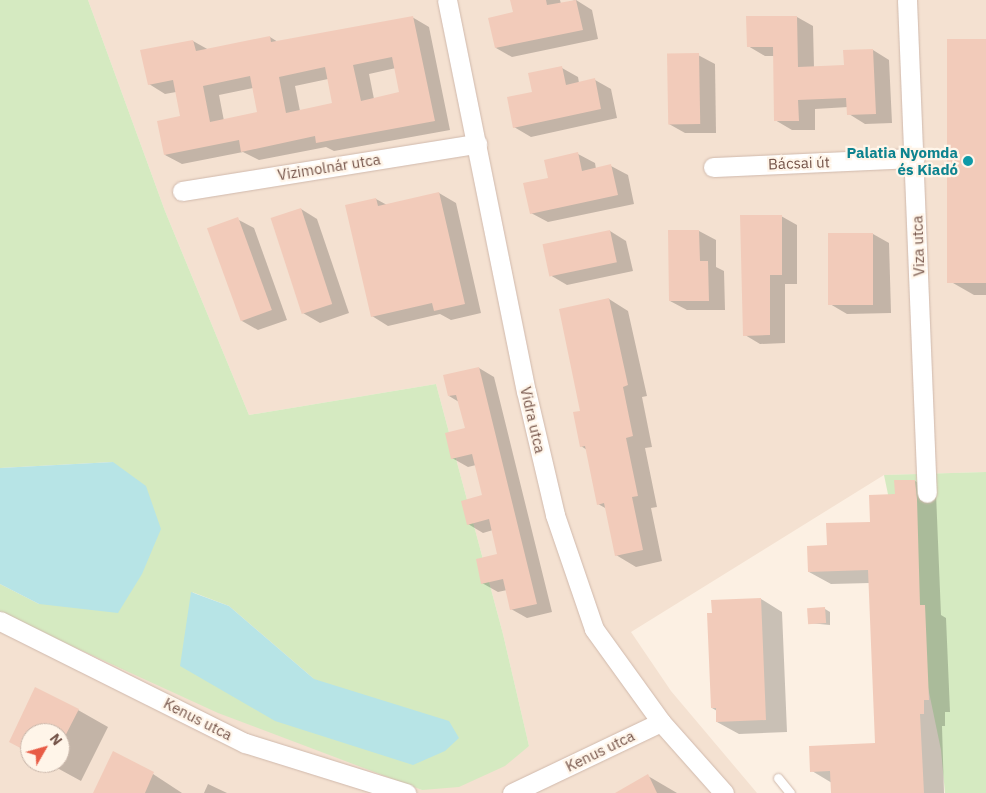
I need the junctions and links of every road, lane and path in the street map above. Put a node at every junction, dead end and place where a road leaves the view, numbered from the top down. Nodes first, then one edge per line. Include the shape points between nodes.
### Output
1 (447, 0) edge
2 (907, 0) edge
3 (477, 144) junction
4 (915, 158) junction
5 (713, 167) dead end
6 (182, 191) dead end
7 (927, 493) dead end
8 (0, 621) edge
9 (661, 722) junction
10 (778, 778) dead end
11 (406, 793) edge
12 (512, 793) edge
13 (724, 793) edge
14 (790, 793) edge

1 - 3 street, Vidra utca
2 - 4 street, Viza utca
3 - 6 street, Vizimolnár utca
3 - 9 street, Vidra utca via 526,391 555,515 594,629
4 - 5 street, Bácsai út
4 - 7 street, Viza utca
8 - 11 street, Kenus utca via 245,742
9 - 12 street, Kenus utca
9 - 13 street, Vidra utca
10 - 14 lane

